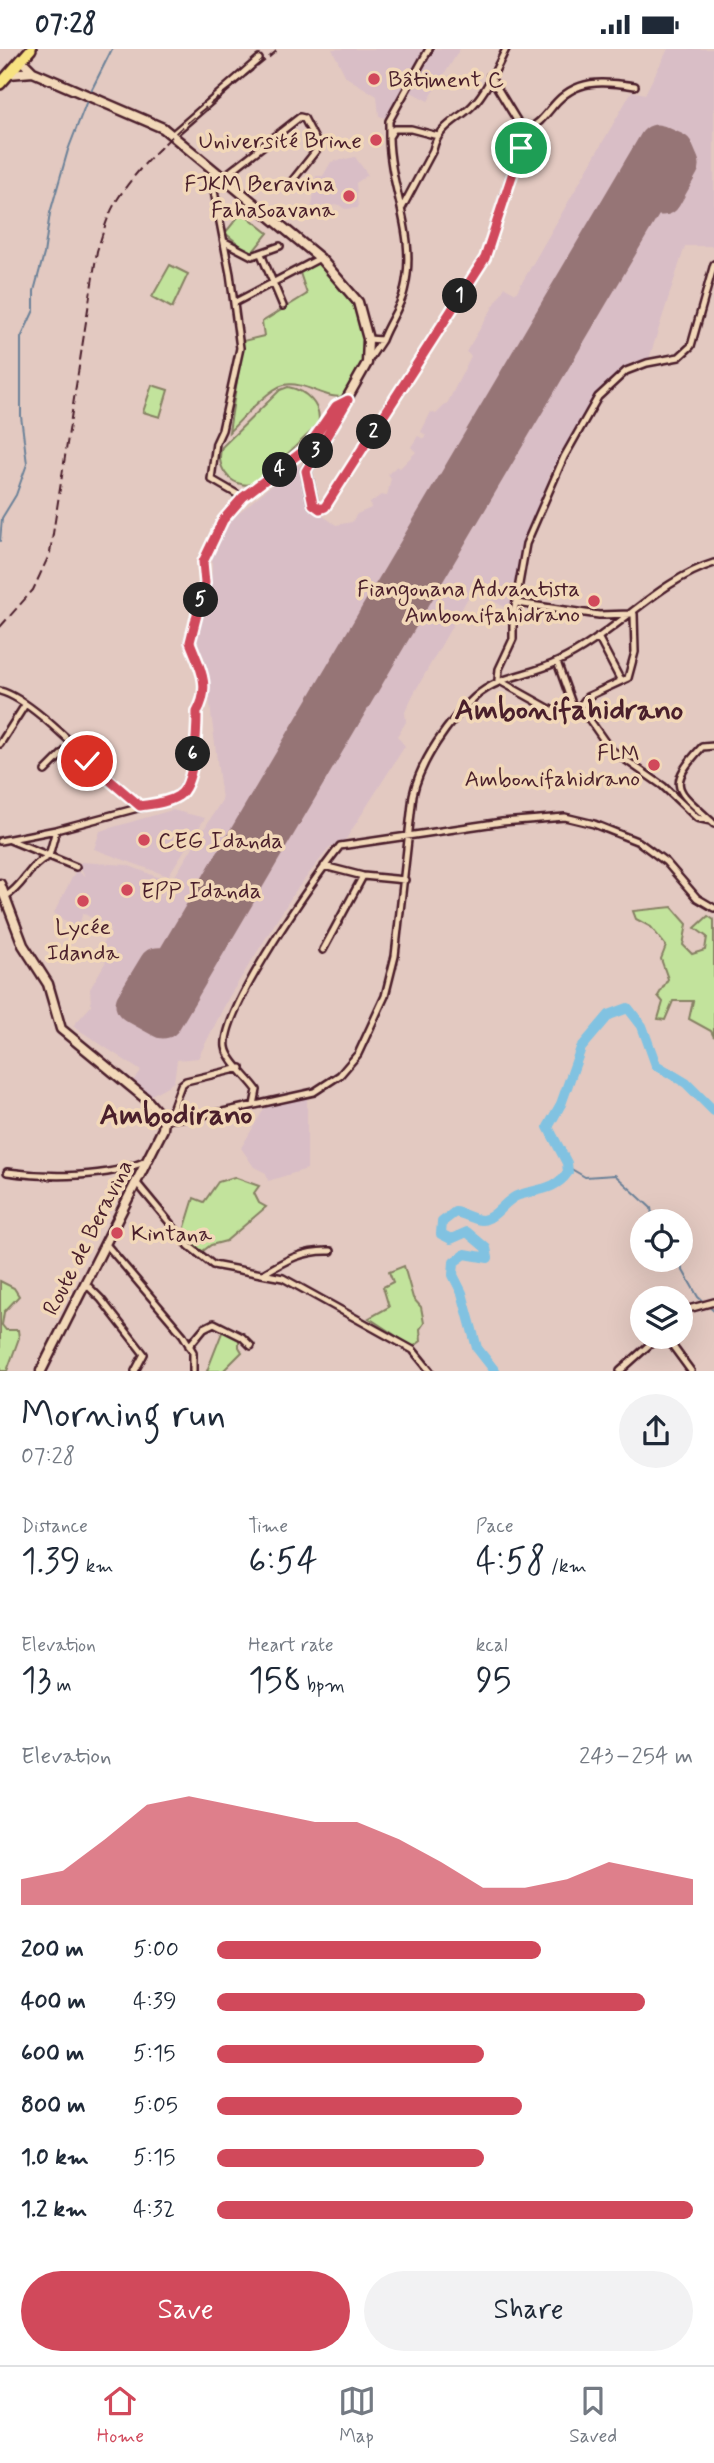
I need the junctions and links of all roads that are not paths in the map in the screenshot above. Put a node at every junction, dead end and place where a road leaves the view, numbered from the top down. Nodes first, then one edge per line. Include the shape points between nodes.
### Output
1 (31, 49) edge
2 (429, 49) edge
3 (506, 49) edge
4 (259, 59) dead end
5 (20, 60) junction
6 (33, 72) junction
7 (9, 74) junction
8 (490, 76) junction
9 (0, 84) edge
10 (635, 86) dead end
11 (524, 132) junction
12 (172, 135) junction
13 (438, 136) junction
14 (389, 137) junction
15 (222, 178) junction
16 (292, 181) dead end
17 (402, 208) junction
18 (225, 242) junction
19 (280, 246) dead end
20 (261, 254) junction
21 (320, 258) junction
22 (714, 264) edge
23 (272, 285) junction
24 (233, 303) junction
25 (283, 306) dead end
26 (368, 339) junction
27 (382, 340) junction
28 (367, 363) junction
29 (348, 400) junction
30 (243, 497) junction
31 (313, 504) joint
32 (714, 563) edge
33 (517, 603) junction
34 (634, 614) junction
35 (598, 636) junction
36 (557, 662) junction
37 (498, 680) junction
38 (621, 681) junction
39 (0, 691) edge
40 (25, 705) junction
41 (576, 713) junction
42 (0, 744) edge
43 (71, 745) junction
44 (714, 746) edge
45 (45, 771) dead end
46 (140, 806) junction
47 (713, 823) edge
48 (55, 830) junction
49 (408, 838) junction
50 (10, 840) junction
51 (0, 841) edge
52 (49, 856) junction
53 (324, 866) junction
54 (76, 867) dead end
55 (363, 876) junction
56 (405, 880) junction
57 (0, 884) edge
58 (5, 901) edge
59 (714, 908) edge
60 (323, 950) dead end
61 (241, 1069) junction
62 (254, 1105) junction
63 (166, 1119) junction
64 (146, 1161) junction
65 (6, 1173) dead end
66 (136, 1182) junction
67 (105, 1243) junction
68 (331, 1251) dead end
69 (262, 1274) junction
70 (85, 1283) junction
71 (714, 1301) edge
72 (693, 1307) edge
73 (189, 1346) junction
74 (251, 1346) dead end
75 (647, 1349) edge
76 (675, 1349) edge
77 (629, 1369) edge
78 (43, 1370) edge
79 (135, 1371) edge
80 (193, 1371) edge
81 (430, 1371) edge
82 (620, 1371) edge
83 (691, 1371) edge

1 - 5 main road
2 - 14 street via 389,121
3 - 8 street
4 - 12 street
5 - 6 street
5 - 7 main road
6 - 7 street
6 - 12 street via 145,118
7 - 9 main road
8 - 11 street
8 - 13 street via 474,105 451,120
10 - 11 street via 598,81 579,86 565,93 537,125
11 - 31 street via 485,258 325,507
12 - 15 street
13 - 14 street via 402,128 394,129
13 - 17 street
14 - 17 street
15 - 16 street via 300,117 318,148
15 - 18 street via 214,191
15 - 21 street
17 - 27 street via 410,248 408,273 404,293
18 - 20 street via 252,256
18 - 24 street
19 - 20 street
20 - 23 street
21 - 23 street
21 - 26 street via 358,302
22 - 33 street via 691,346 679,357 626,371 598,397 564,457 526,544
23 - 24 street
23 - 25 street
24 - 30 street via 240,348 211,479
26 - 27 street
26 - 28 street
27 - 28 street
28 - 29 street
29 - 30 street via 336,406 307,448
29 - 31 street via 306,471
30 - 46 street via 223,520 203,562 205,583 190,642 200,658 204,679 192,767 183,793
32 - 34 street via 675,581
33 - 34 street via 598,615
33 - 37 street via 513,639
34 - 35 street
34 - 38 street via 635,652 628,678
35 - 36 street
35 - 38 street
36 - 37 street
36 - 41 street
37 - 41 street via 559,715
37 - 49 street via 471,700 418,773
38 - 41 street via 587,697
39 - 40 street via 13,694
40 - 42 street
40 - 43 street
41 - 47 street via 589,719 610,750 663,786 697,818
43 - 45 street
43 - 46 street
44 - 47 street via 702,747 681,769 678,779 682,794
46 - 48 street
48 - 50 street
48 - 52 street
49 - 53 street via 340,846
49 - 56 street
49 - 59 street via 565,817 639,842 666,862 697,898
50 - 51 street
50 - 52 street
52 - 54 street
52 - 58 street via 32,865 24,883
53 - 55 street
53 - 61 street via 241,1000 226,1049
55 - 56 street
55 - 60 street
56 - 62 street via 385,996 358,1054 341,1075 314,1092
57 - 58 street
58 - 63 street via 23,945 48,985 61,1029
61 - 62 street via 257,1090
61 - 63 street via 181,1084
62 - 63 street
63 - 64 street, Route de Beravina
64 - 65 street via 123,1171
64 - 66 street, Route de Beravina
66 - 67 street, Route de Beravina
66 - 69 street via 189,1246 213,1265
67 - 70 street, Route de Beravina
67 - 73 street
68 - 69 street via 296,1254
69 - 81 street via 283,1277 413,1350
70 - 78 street, Route de Beravina
70 - 79 street via 144,1354
71 - 72 street
73 - 74 street via 214,1323
73 - 80 street
75 - 77 street
76 - 83 street
77 - 82 street

